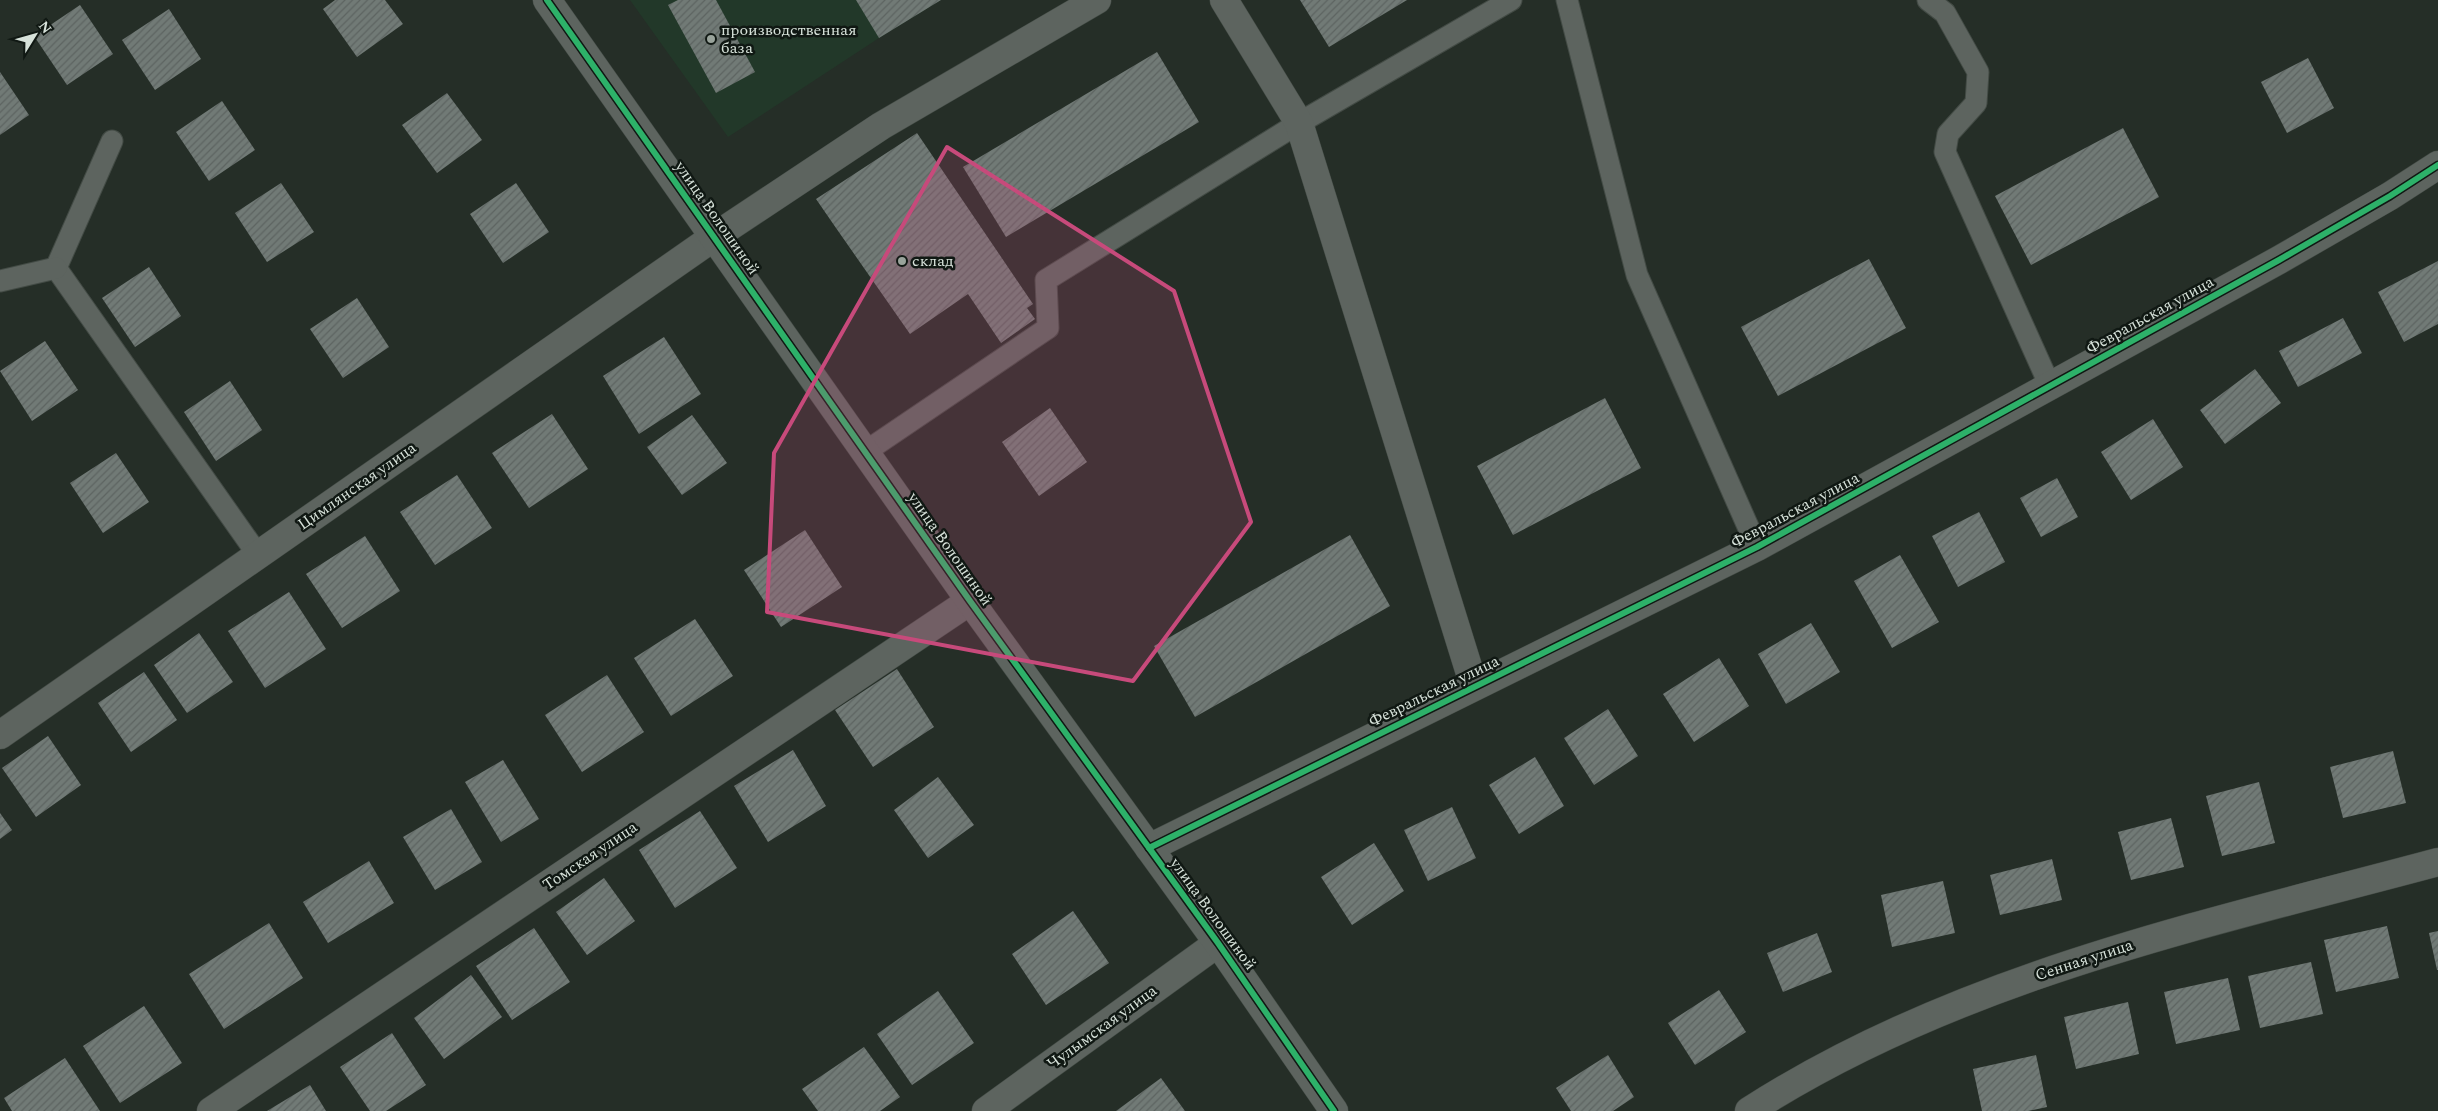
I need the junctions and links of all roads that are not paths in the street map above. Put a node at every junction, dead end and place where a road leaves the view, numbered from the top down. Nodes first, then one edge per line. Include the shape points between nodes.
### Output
1 (547, 0) edge
2 (1097, 0) edge
3 (1224, 0) edge
4 (1512, 0) edge
5 (1567, 0) edge
6 (1928, 0) edge
7 (1299, 124) junction
8 (112, 141) dead end
9 (2438, 164) edge
10 (714, 237) junction
11 (56, 268) junction
12 (0, 281) edge
13 (2050, 386) junction
14 (865, 452) junction
15 (1757, 547) junction
16 (258, 555) junction
17 (970, 601) junction
18 (1474, 686) junction
19 (0, 735) edge
20 (1149, 848) junction
21 (2438, 862) edge
22 (1218, 944) junction
23 (211, 1111) edge
24 (986, 1111) edge
25 (1334, 1111) edge
26 (1749, 1111) edge

1 - 10 street, улица Волошиной
2 - 10 street, Цимлянская улица via 882,126
3 - 7 street
4 - 7 lane
5 - 15 lane via 1637,275
6 - 13 lane via 1945,13 1978,72 1976,103 1948,134 1945,152
7 - 14 lane via 1046,280 1048,328
7 - 18 street
8 - 11 lane
9 - 13 street, Февральская улица via 2390,196 2279,260
10 - 14 street, улица Волошиной
10 - 16 street, Цимлянская улица
11 - 12 lane
11 - 16 lane
13 - 15 street, Февральская улица
14 - 17 street, улица Волошиной
15 - 18 street, Февральская улица
16 - 19 street, Цимлянская улица
17 - 20 street, улица Волошиной
17 - 23 street, Томская улица
18 - 20 street, Февральская улица
20 - 22 street, улица Волошиной
21 - 26 street, Сенная улица via 2130,945 1993,991 1931,1014 1862,1046
22 - 24 street, Чулымская улица
22 - 25 street, улица Волошиной

